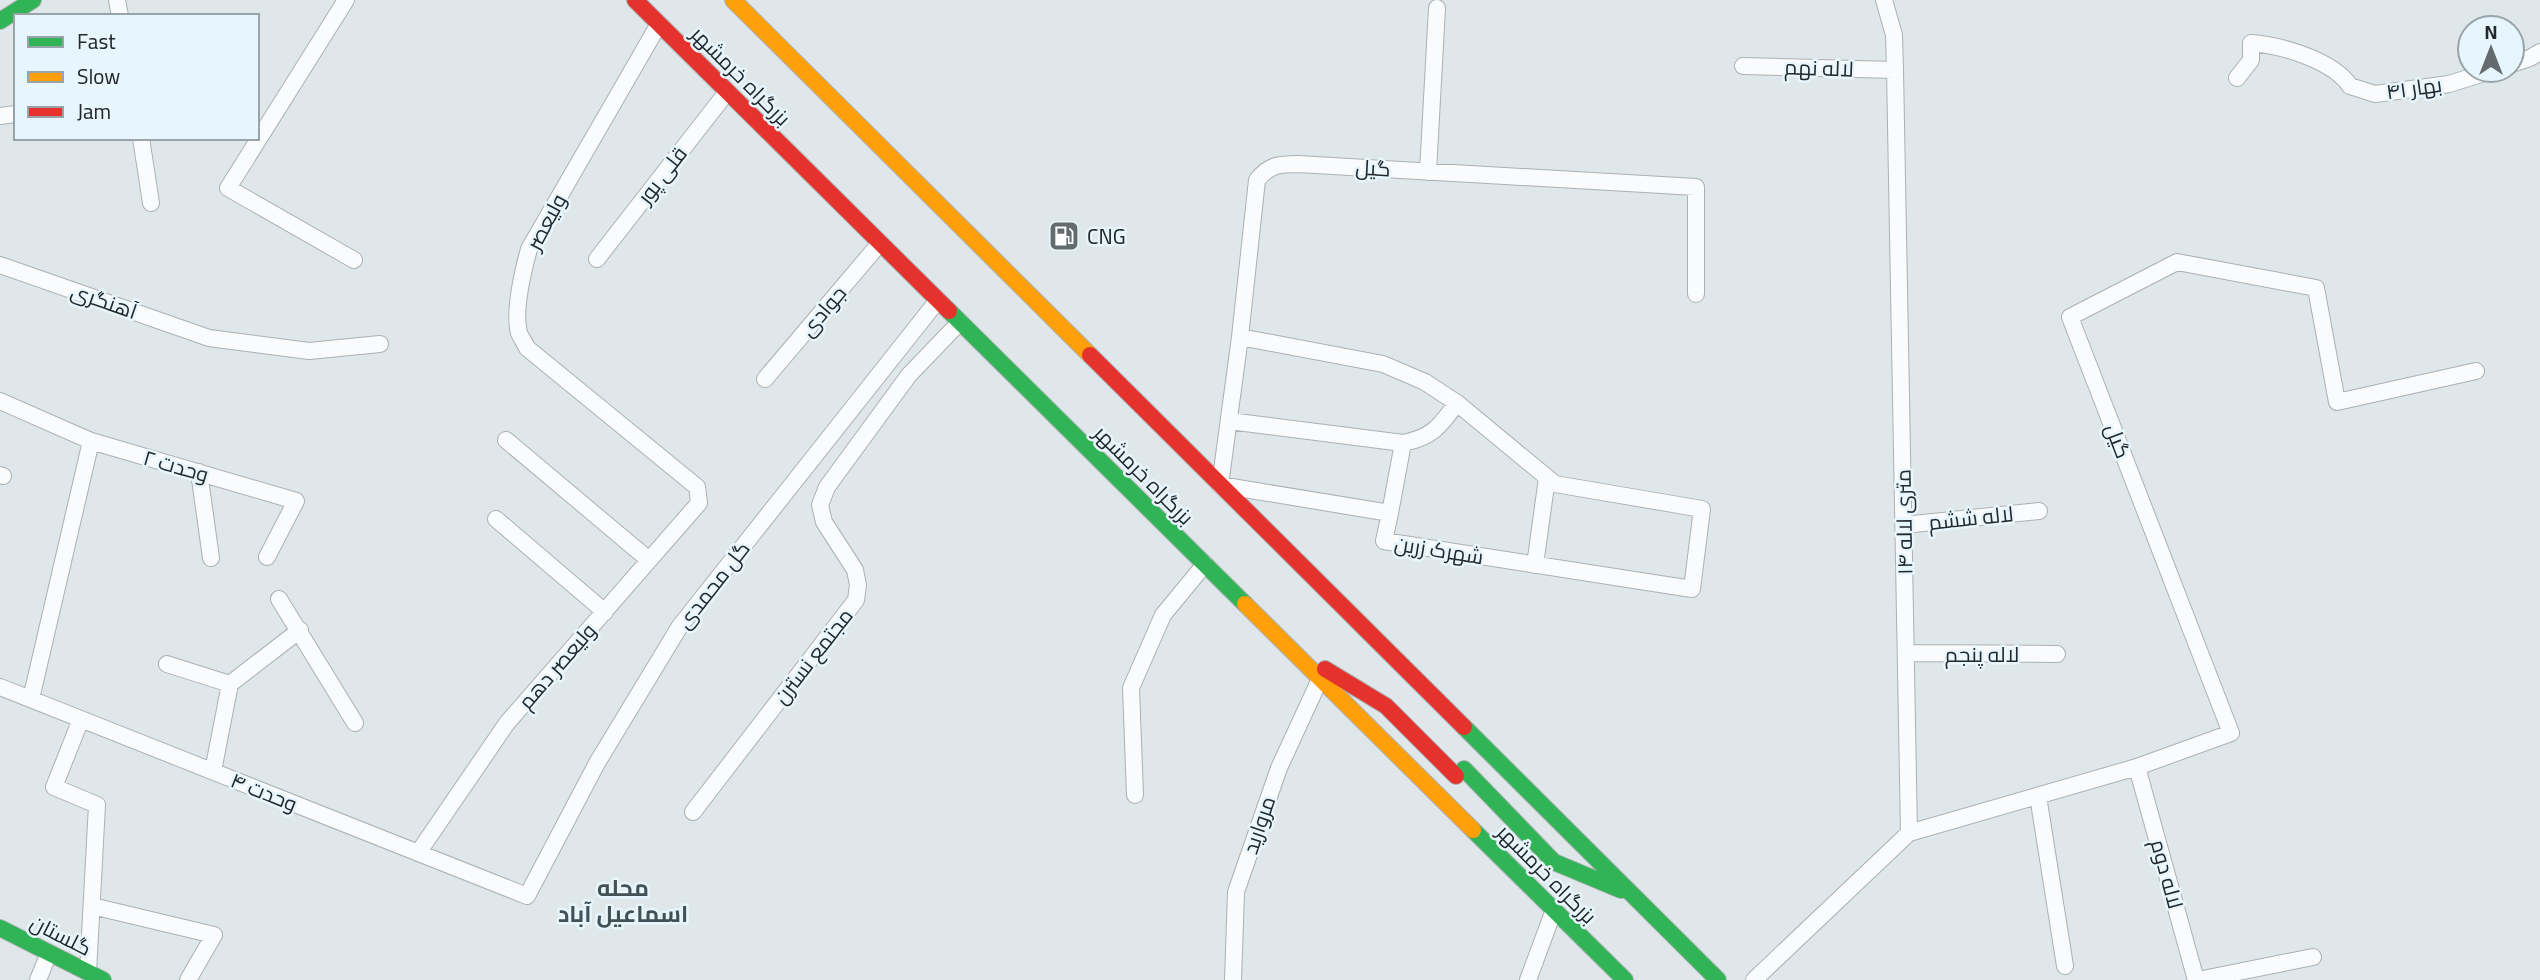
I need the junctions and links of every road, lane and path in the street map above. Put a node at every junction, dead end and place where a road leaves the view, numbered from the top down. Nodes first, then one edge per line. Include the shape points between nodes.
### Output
1 (33, 0) edge
2 (346, 0) edge
3 (635, 0) edge
4 (733, 0) edge
5 (1884, 0) edge
6 (1437, 8) dead end
7 (0, 21) edge
8 (659, 24) junction
9 (1743, 66) dead end
10 (1895, 70) junction
11 (2237, 78) dead end
12 (2456, 82) edge
13 (727, 92) junction
14 (259, 139) edge
15 (141, 140) edge
16 (258, 140) edge
17 (1428, 172) junction
18 (151, 203) dead end
19 (880, 243) junction
20 (597, 259) dead end
21 (354, 260) dead end
22 (0, 265) edge
23 (1696, 294) dead end
24 (938, 300) junction
25 (960, 322) junction
26 (1240, 337) junction
27 (380, 344) dead end
28 (2476, 371) dead end
29 (765, 379) dead end
30 (0, 401) edge
31 (1457, 403) junction
32 (1229, 421) junction
33 (91, 440) junction
34 (506, 440) dead end
35 (1403, 443) junction
36 (199, 472) junction
37 (1547, 478) junction
38 (1220, 485) junction
39 (697, 487) joint
40 (2039, 512) dead end
41 (1390, 513) junction
42 (496, 519) dead end
43 (1904, 525) junction
44 (267, 557) dead end
45 (211, 558) dead end
46 (649, 560) junction
47 (1205, 564) junction
48 (1535, 565) junction
49 (279, 599) dead end
50 (605, 612) junction
51 (300, 630) junction
52 (1289, 648) junction
53 (1906, 653) junction
54 (2057, 654) dead end
55 (167, 664) dead end
56 (1320, 679) junction
57 (230, 684) junction
58 (0, 687) edge
59 (31, 699) junction
60 (81, 719) junction
61 (355, 723) dead end
62 (1486, 749) junction
63 (2137, 767) junction
64 (213, 771) junction
65 (1460, 773) junction
66 (1436, 794) junction
67 (1135, 795) dead end
68 (2038, 796) junction
69 (693, 811) dead end
70 (1909, 833) junction
71 (418, 853) junction
72 (1632, 894) junction
73 (527, 896) joint
74 (92, 906) junction
75 (1555, 910) junction
76 (0, 928) edge
77 (50, 953) junction
78 (2313, 957) dead end
79 (2065, 966) dead end
80 (88, 972) junction
81 (38, 980) edge
82 (103, 980) edge
83 (188, 980) edge
84 (1233, 980) edge
85 (1528, 980) edge
86 (1625, 980) edge
87 (1718, 980) edge
88 (1754, 980) edge
89 (2197, 980) edge

1 - 7 main road
2 - 14 street
3 - 8 main road, بزرگراه خرمشهر
4 - 38 main road
5 - 10 street, ۱۴ متری لاله via 1894,36
6 - 17 street
8 - 13 main road, بزرگراه خرمشهر
8 - 39 street, ولیعصر via 529,249 518,307 519,332 527,348
9 - 10 street, لاله نهم
10 - 43 street, ۱۴ متری لاله
11 - 12 street, بهار ۴۱ via 2251,60 2251,43 2273,44 2342,74 2350,86 2375,94
13 - 19 main road, بزرگراه خرمشهر
13 - 20 street, قلی پور
15 - 18 street
16 - 21 street via 228,188
17 - 23 street, گیل via 1696,187
17 - 26 street, گیل via 1298,164 1276,164 1265,170 1257,180
19 - 24 main road, بزرگراه خرمشهر
19 - 29 street, جوادی
22 - 27 street, آهنگری via 209,338 309,351
24 - 25 main road, بزرگراه خرمشهر
24 - 73 street, گل محمدی via 680,626 597,763
25 - 47 main road, بزرگراه خرمشهر
25 - 69 street, مجتمع نسترن via 909,375 827,487 820,505 824,523 855,570 856,600
26 - 31 street via 1383,364 1425,382
26 - 32 street, گیل
28 - 63 street, گیل via 2337,402 2316,288 2177,262 2070,317 2231,733
30 - 33 street, وحدت ۲
31 - 35 street via 1423,439
31 - 37 street
32 - 35 street
32 - 38 street, گیل
33 - 36 street, وحدت ۲
33 - 59 street
34 - 46 street
35 - 41 street
36 - 44 street, وحدت ۲ via 296,501
36 - 45 street
37 - 48 street
37 - 48 street, شهرک زرین via 1567,487 1702,509 1692,589
38 - 41 street, شهرک زرین
38 - 62 main road
39 - 46 street, ولیعصر دهم via 699,503
40 - 43 street, لاله ششم
41 - 48 street, شهرک زرین via 1384,541
42 - 50 street
43 - 53 street, ۱۴ متری لاله
46 - 50 street, ولیعصر دهم
47 - 52 main road, بزرگراه خرمشهر
47 - 67 street via 1163,615 1131,688
49 - 51 street
50 - 71 street, ولیعصر دهم via 507,723
51 - 57 street
51 - 61 street
52 - 56 main road, بزرگراه خرمشهر
52 - 65 main road via 1387,706
53 - 54 street, لاله پنجم
53 - 70 street, ۱۴ متری لاله
55 - 57 street
56 - 66 main road, بزرگراه خرمشهر
56 - 84 street, مروارید via 1279,768 1236,892
57 - 64 street
58 - 59 street, وحدت ۴
59 - 60 street, وحدت ۴
60 - 64 street, وحدت ۴
60 - 74 street via 54,787 97,805
62 - 65 main road
62 - 72 main road
63 - 68 street, گیل
63 - 89 street, لاله دوم
64 - 71 street, وحدت ۴
65 - 66 main road
65 - 72 main road via 1554,862
66 - 75 main road, بزرگراه خرمشهر
68 - 70 street, گیل
68 - 79 street
70 - 88 street
71 - 73 street, وحدت ۴
72 - 87 main road
74 - 80 street
74 - 83 street via 214,935
75 - 85 street
75 - 86 main road, بزرگراه خرمشهر
76 - 77 main road, گلستان
77 - 80 main road, گلستان
77 - 81 street
78 - 89 street, لاله دوم
80 - 82 main road, گلستان

